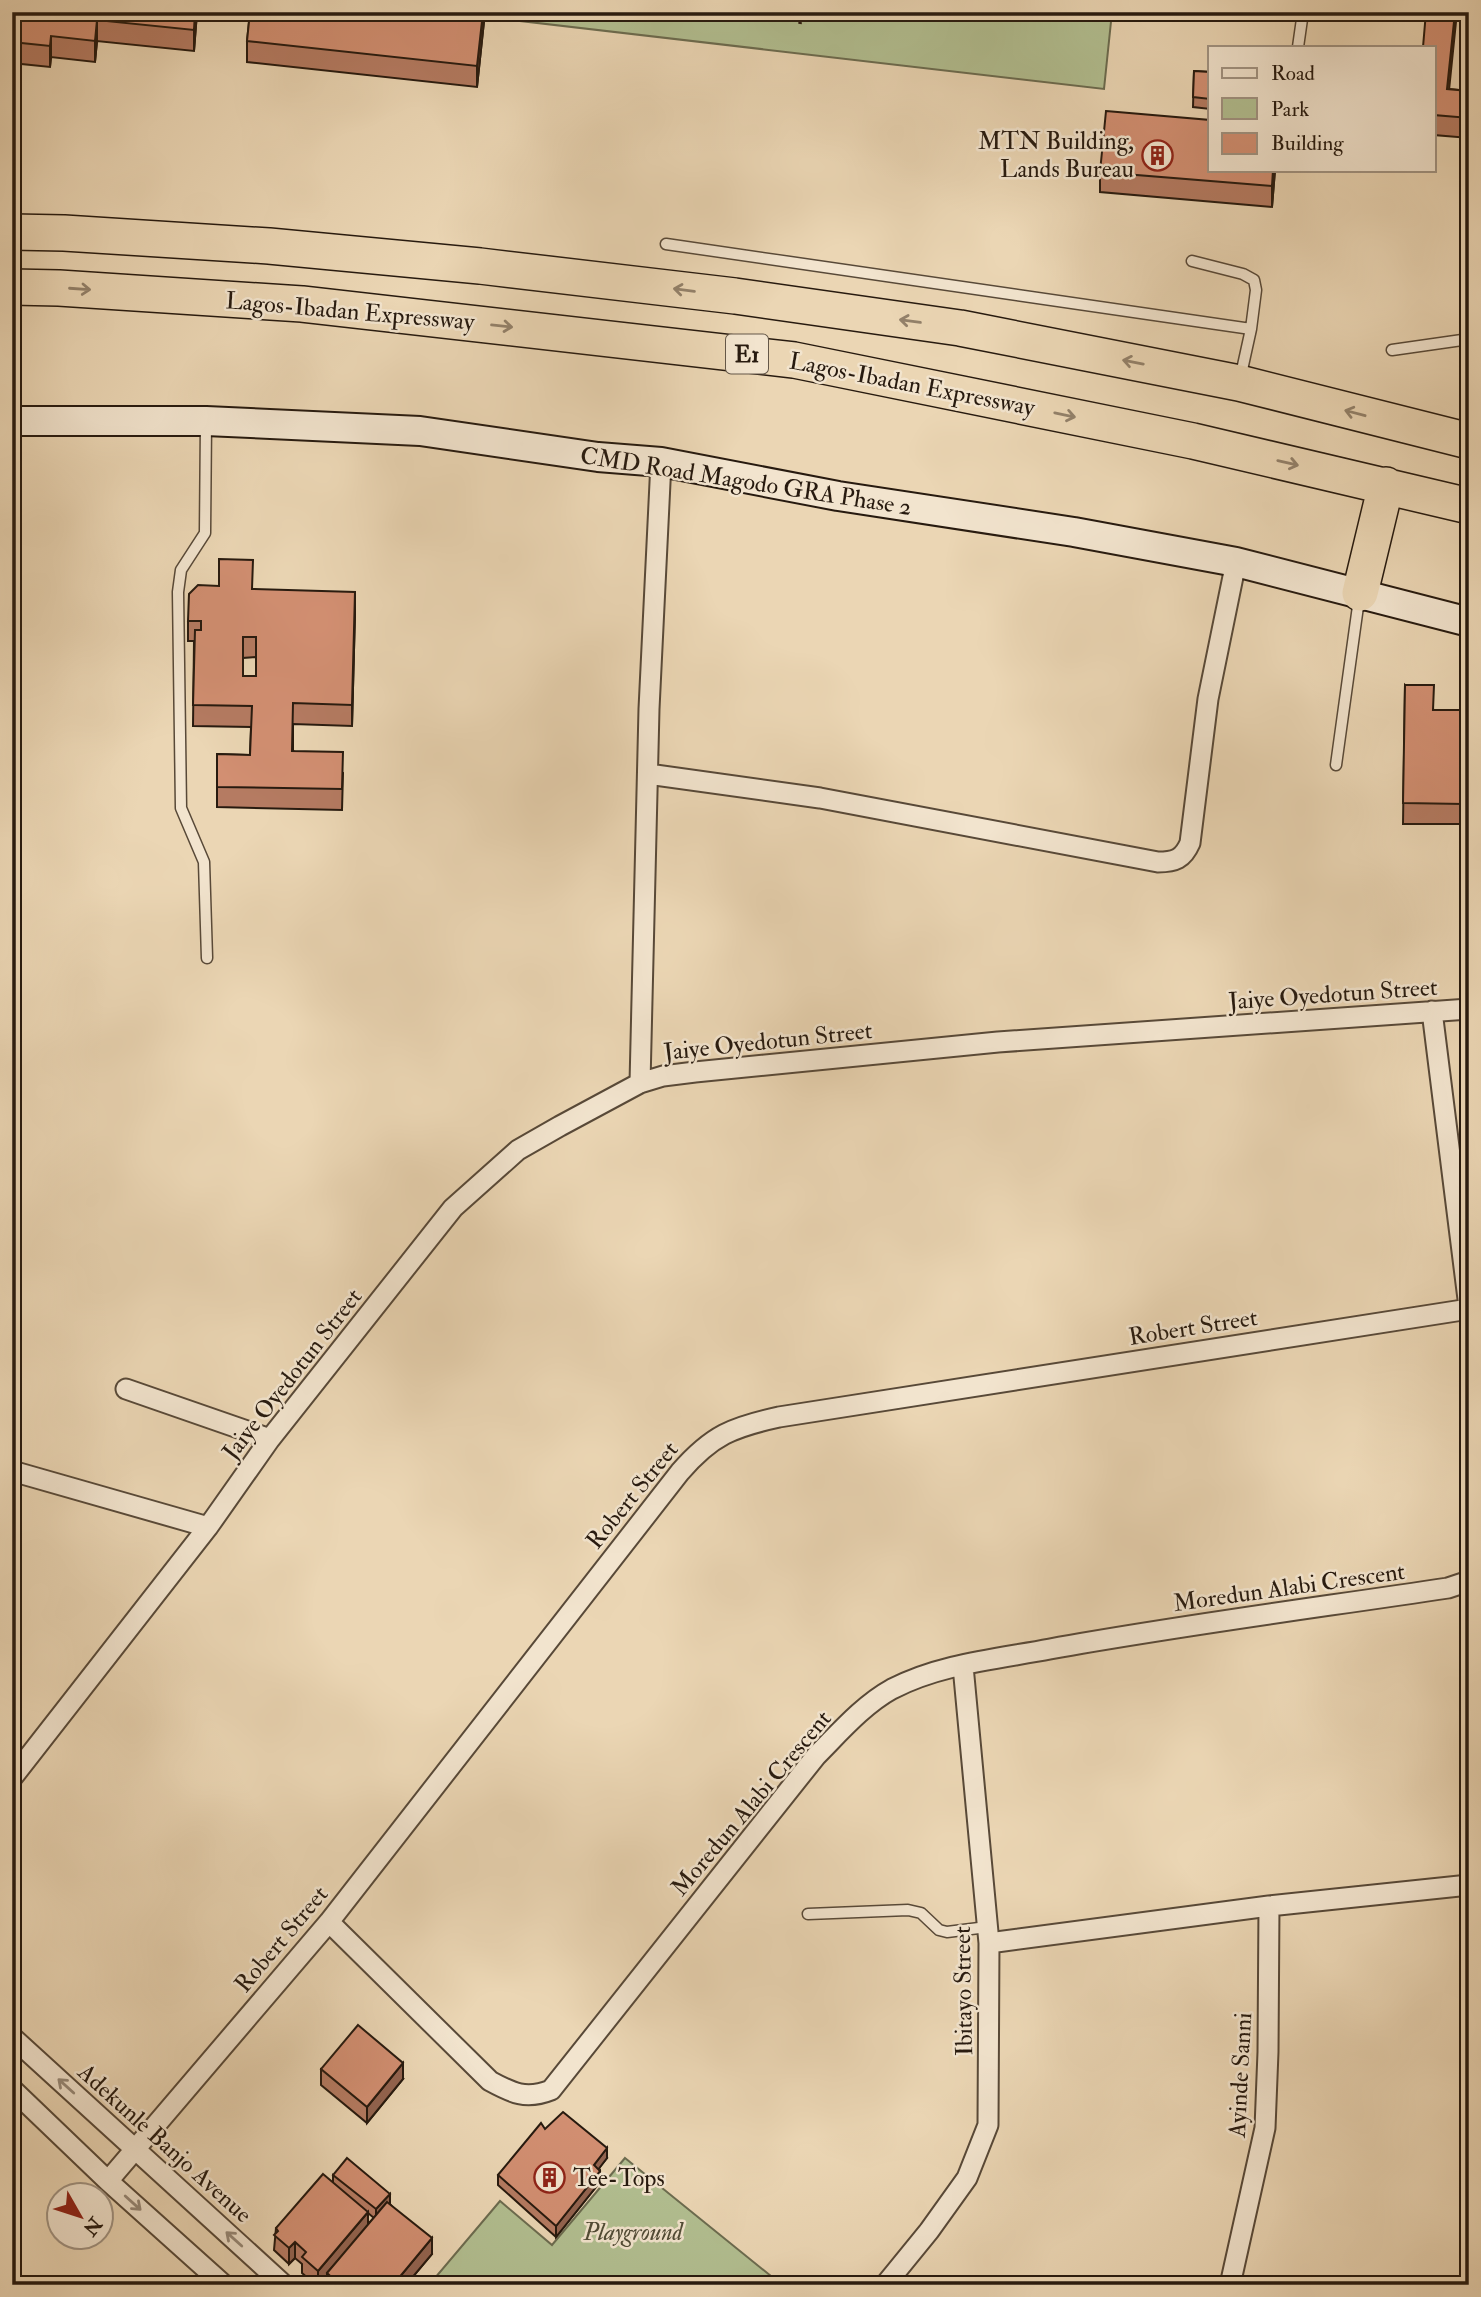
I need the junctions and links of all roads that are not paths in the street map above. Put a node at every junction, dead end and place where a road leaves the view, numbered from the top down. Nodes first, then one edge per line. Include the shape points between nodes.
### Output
1 (1303, 12) edge
2 (1298, 46) edge
3 (12, 232) edge
4 (666, 244) dead end
5 (1192, 261) dead end
6 (12, 287) edge
7 (1251, 330) junction
8 (1469, 339) edge
9 (1392, 350) dead end
10 (1239, 383) junction
11 (12, 421) edge
12 (206, 421) junction
13 (1469, 422) edge
14 (1393, 424) junction
15 (1469, 441) edge
16 (661, 463) junction
17 (1386, 485) junction
18 (1469, 506) edge
19 (1236, 562) junction
20 (1360, 593) junction
21 (1469, 622) edge
22 (1336, 765) dead end
23 (648, 774) junction
24 (207, 958) dead end
25 (1469, 1009) edge
26 (1433, 1011) junction
27 (640, 1083) junction
28 (1469, 1308) edge
29 (126, 1389) dead end
30 (270, 1439) junction
31 (12, 1471) edge
32 (208, 1527) junction
33 (1469, 1581) edge
34 (963, 1666) junction
35 (12, 1778) edge
36 (1469, 1885) edge
37 (1269, 1906) junction
38 (808, 1914) dead end
39 (328, 1922) junction
40 (988, 1935) junction
41 (12, 2038) edge
42 (12, 2089) edge
43 (135, 2148) junction
44 (108, 2181) junction
45 (224, 2285) edge
46 (284, 2285) edge
47 (885, 2285) edge
48 (1230, 2285) edge

1 - 2 lane
10 -> 3 highway, E1 via 960,328 735,296 269,246
4 - 7 lane
5 - 7 lane via 1254,280
6 -> 17 highway, Lagos-Ibadan Expressway / E1 via 302,304 794,360
7 - 10 lane
8 - 9 lane
14 -> 10 highway, E1
11 - 12 street, CMD Road Magodo GRA Phase 2
12 - 16 street, CMD Road Magodo GRA Phase 2 via 419,431
12 - 24 lane via 205,533 181,570 178,592 181,808 204,862
13 - 14 highway
14 - 15 highway, E1
16 - 19 street, CMD Road Magodo GRA Phase 2
16 - 23 street
17 - 18 highway, Lagos-Ibadan Expressway / E1
17 - 20 highway
19 - 20 street, CMD Road Magodo GRA Phase 2
19 - 23 street via 1208,699 1190,843 1178,860 1158,862 820,798
20 - 21 street, CMD Road Magodo GRA Phase 2
20 - 22 lane
23 - 27 street
25 - 26 street, Jaiye Oyedotun Street
26 - 27 street, Jaiye Oyedotun Street via 998,1042 695,1072
26 - 28 street
27 - 30 street, Jaiye Oyedotun Street via 519,1150 453,1208
28 - 39 street, Robert Street via 779,1417 732,1429 712,1440 680,1472
29 - 30 street
30 - 32 street, Jaiye Oyedotun Street
31 - 32 street
32 - 35 street, Jaiye Oyedotun Street
33 - 34 street, Moredun Alabi Crescent
34 - 39 street, Moredun Alabi Crescent via 921,1676 889,1691 816,1756 551,2090 536,2096 511,2092 490,2081
34 - 40 street, Ibitayo Street
36 - 37 street
37 - 40 street
37 - 48 street, Ayinde Sanni via 1265,2128
38 - 40 lane via 908,1910 921,1913 947,1933
39 - 43 street, Robert Street
40 - 47 street, Ibitayo Street via 988,2125 967,2178
43 -> 41 street, Adekunle Banjo Avenue
42 - 44 street
43 - 44 street, Robert Street
46 -> 43 street, Adekunle Banjo Avenue
44 -> 45 street

